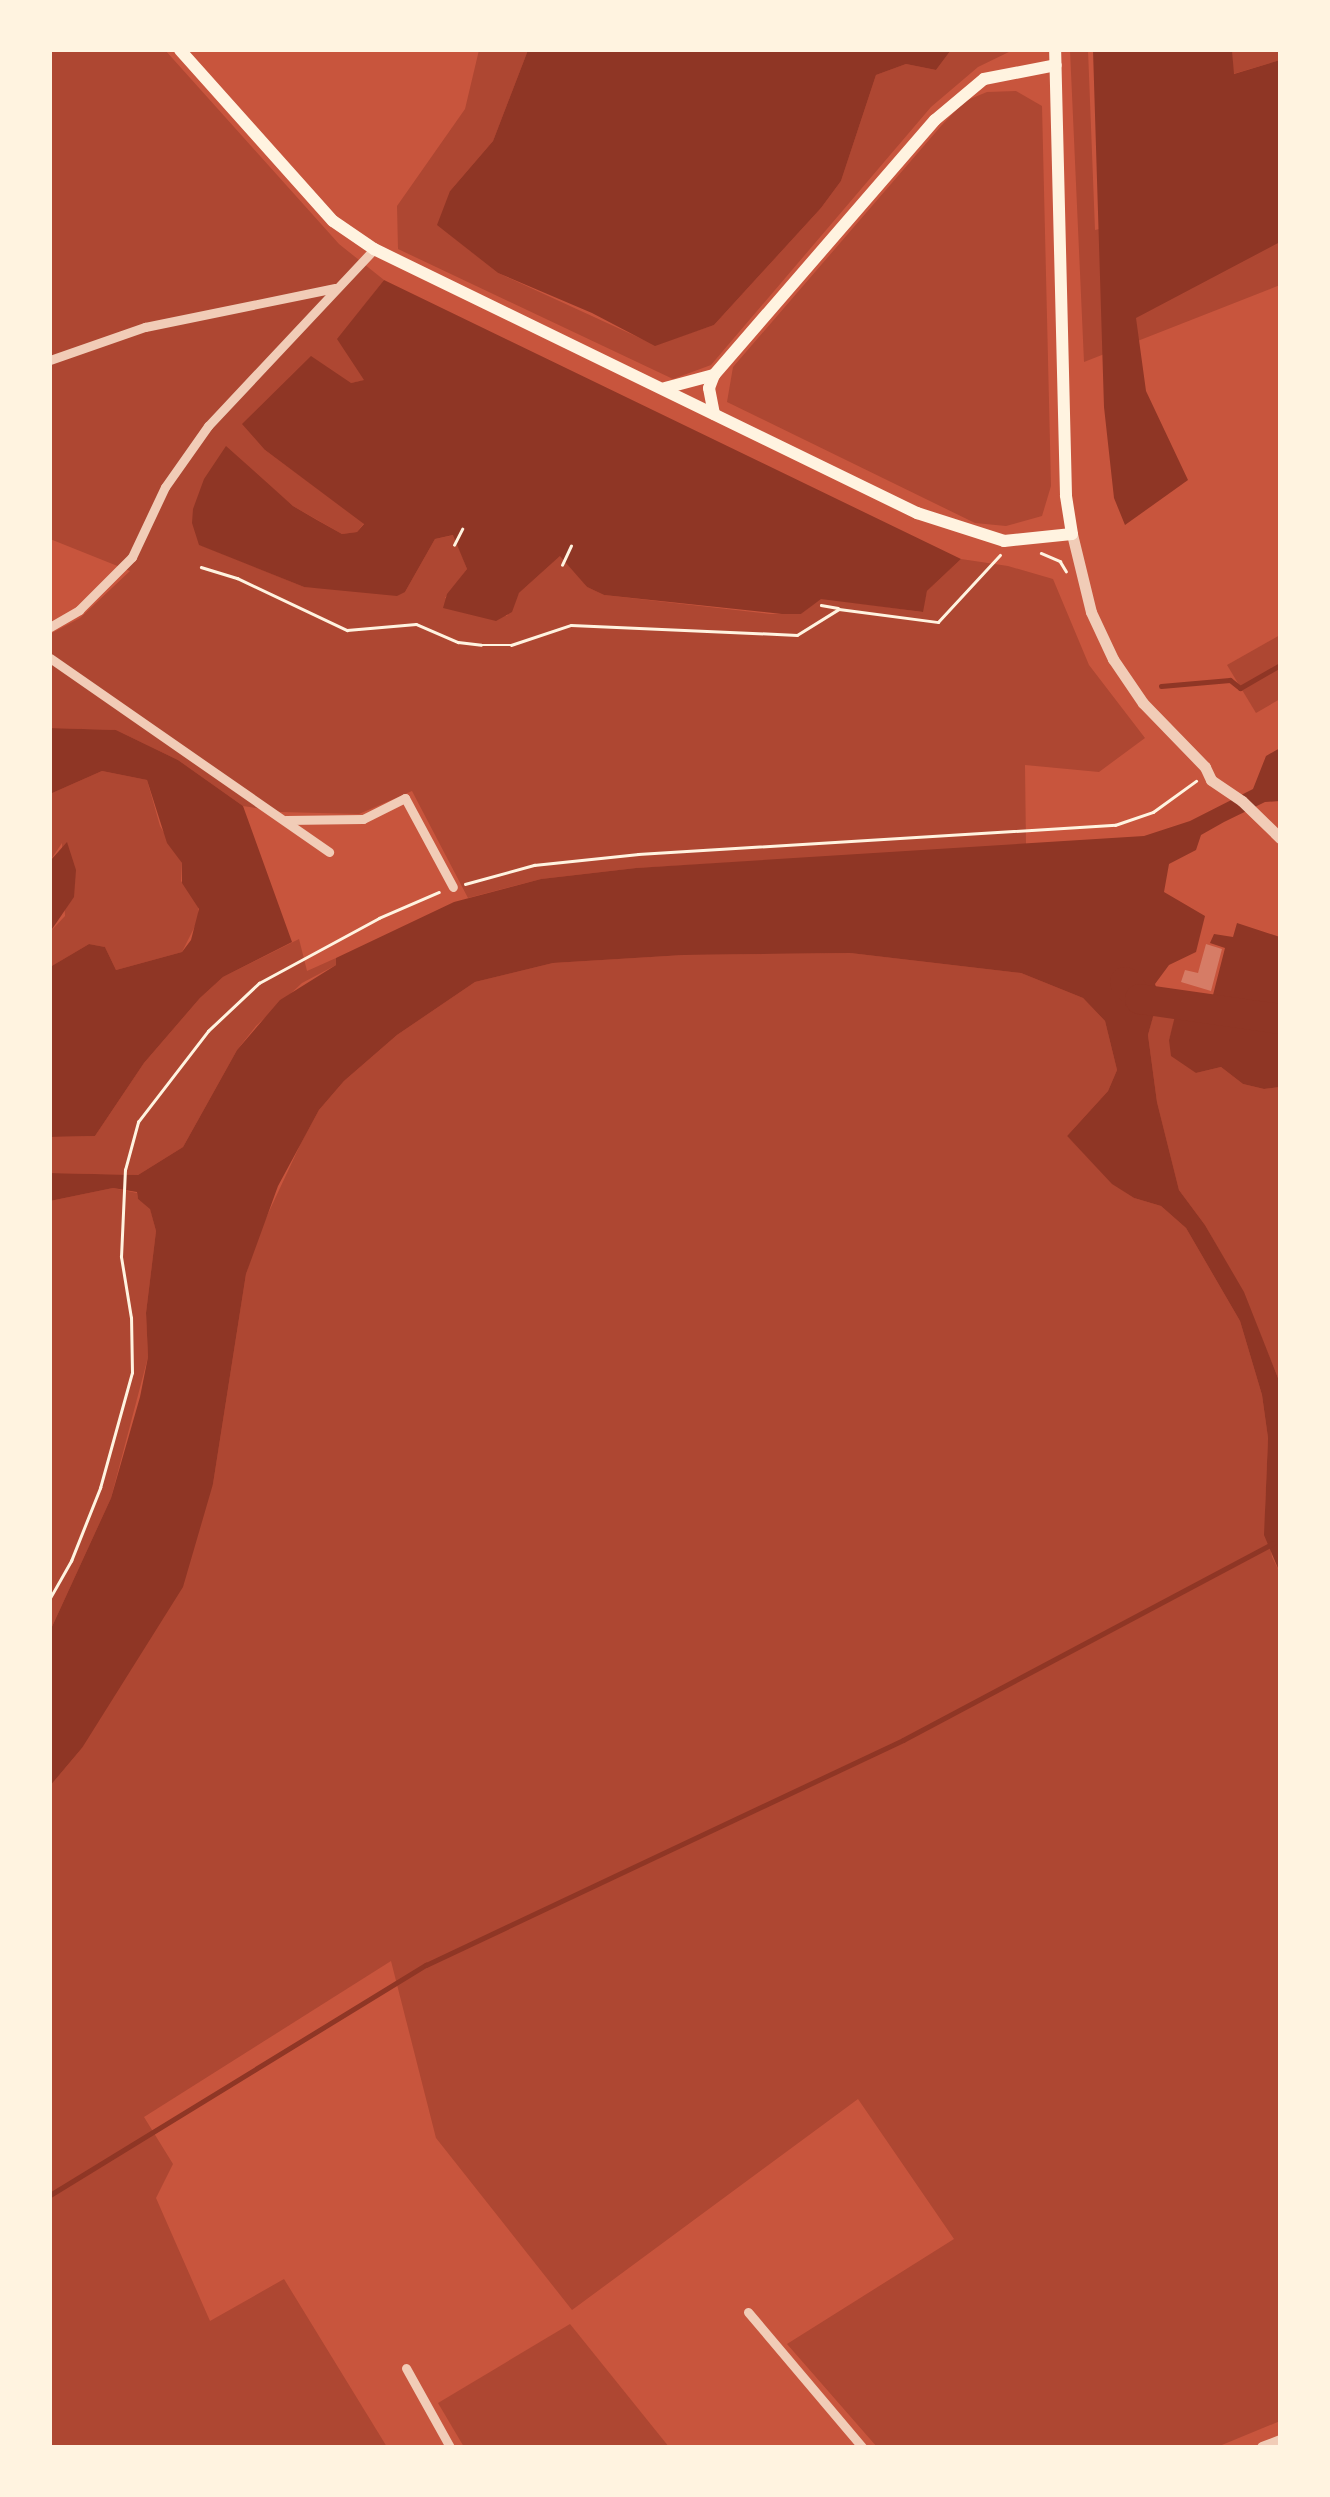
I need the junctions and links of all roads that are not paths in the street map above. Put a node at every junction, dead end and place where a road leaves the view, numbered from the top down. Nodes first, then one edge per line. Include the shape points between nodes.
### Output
1 (180, 50) edge
2 (1055, 57) edge
3 (374, 249) junction
4 (334, 288) junction
5 (50, 360) edge
6 (714, 375) junction
7 (663, 388) junction
8 (714, 414) junction
9 (1072, 534) junction
10 (50, 627) edge
11 (50, 658) edge
12 (283, 820) junction
13 (1280, 838) edge
14 (329, 852) dead end
15 (453, 887) road end
16 (748, 2312) dead end
17 (406, 2368) dead end
18 (1280, 2440) edge
19 (450, 2447) edge
20 (862, 2447) edge
21 (1262, 2447) edge

1 - 3 main road via 333,221
2 - 6 main road via 984,79 960,95
2 - 9 main road
3 - 4 street
3 - 7 main road
4 - 5 street via 145,326
4 - 10 street via 208,426 165,488 132,557 79,610
6 - 7 main road
6 - 8 main road
7 - 8 main road
8 - 9 main road via 954,528 1004,542
9 - 13 street via 1091,612 1113,659 1170,736
11 - 12 street
12 - 14 street
12 - 15 street via 362,819 405,798
16 - 20 street
17 - 19 street
18 - 21 street

